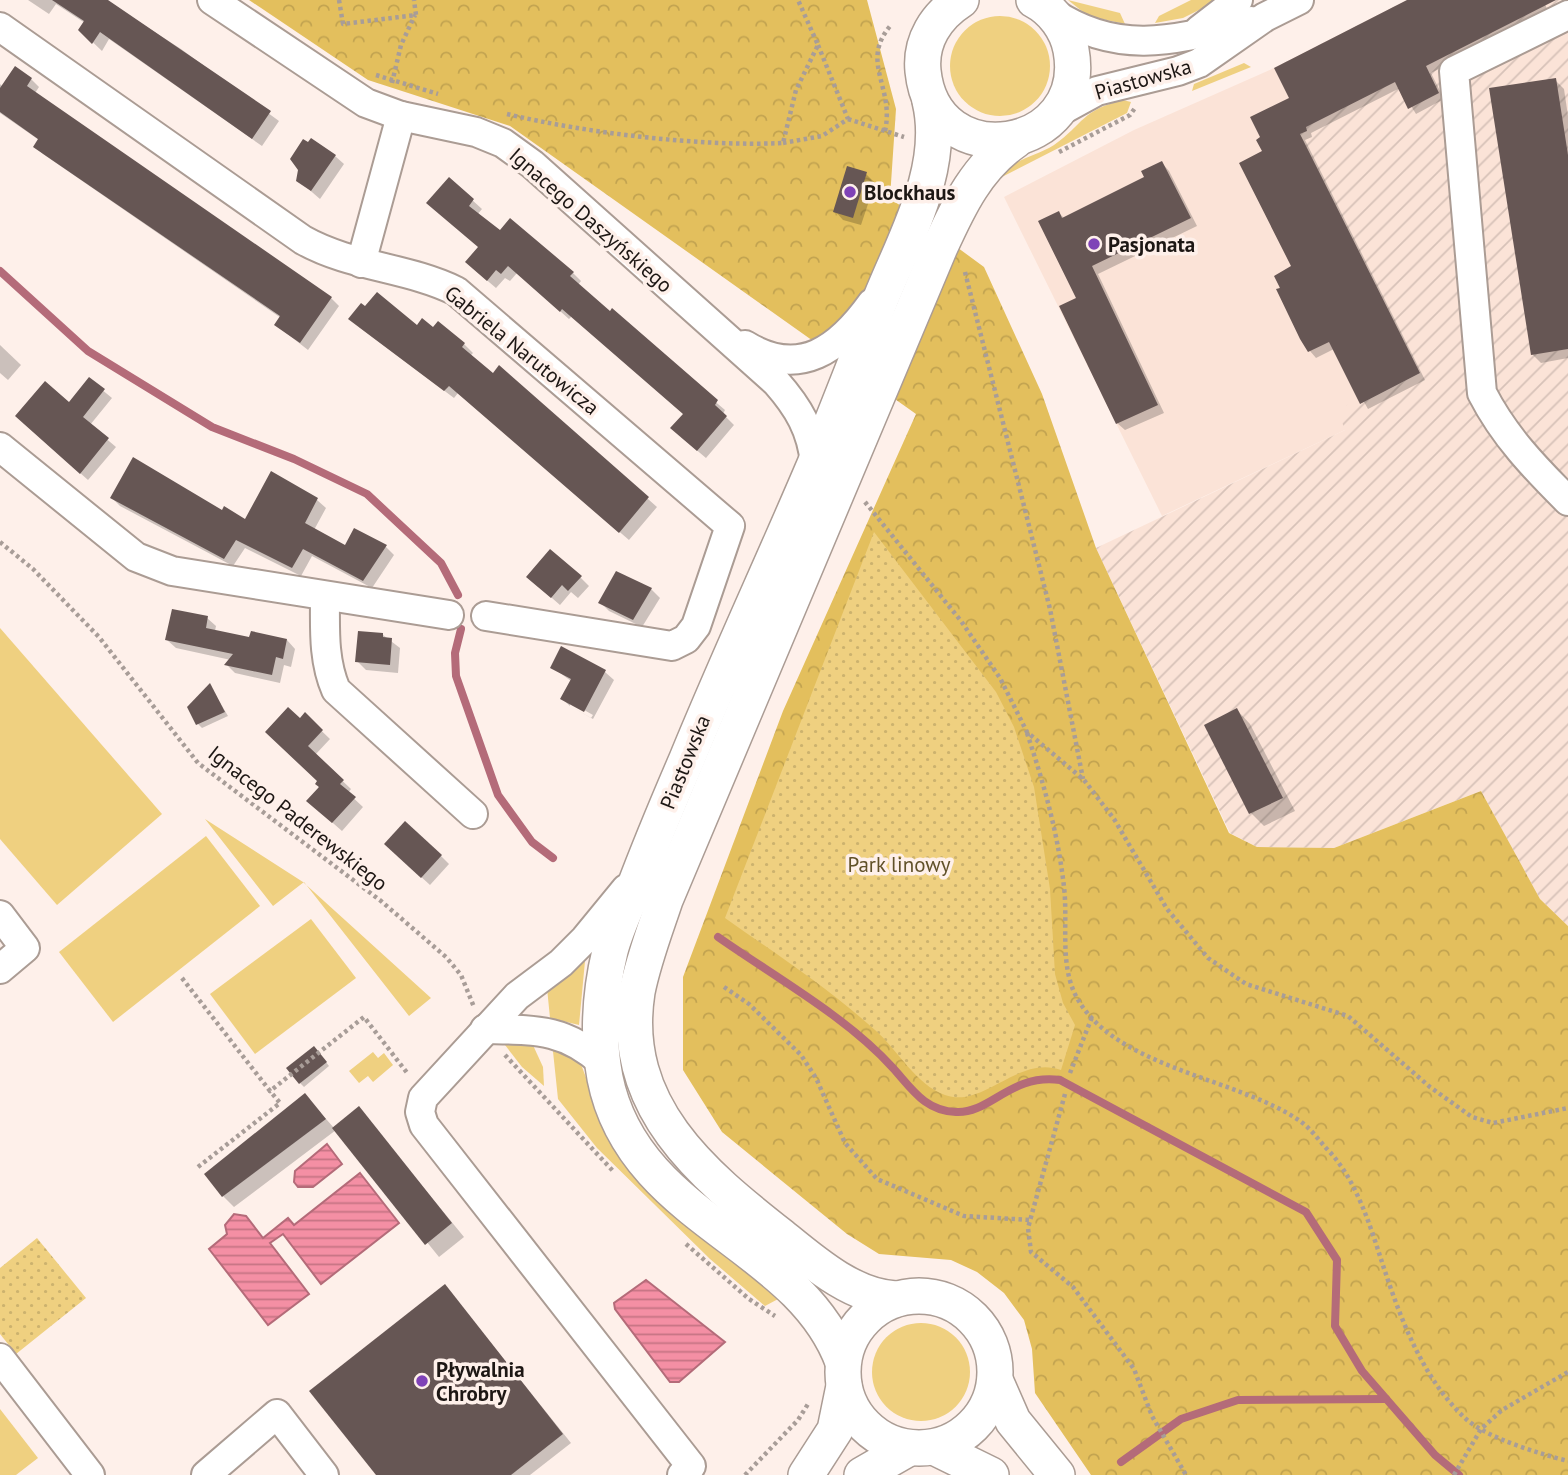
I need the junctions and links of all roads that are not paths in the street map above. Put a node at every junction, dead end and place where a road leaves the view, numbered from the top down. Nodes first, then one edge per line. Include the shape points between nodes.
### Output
1 (212, 0) edge
2 (919, 0) edge
3 (961, 0) edge
4 (1238, 0) edge
5 (1300, 0) edge
6 (1040, 4) edge
7 (1568, 15) edge
8 (1265, 17) junction
9 (0, 27) edge
10 (1195, 34) junction
11 (925, 43) junction
12 (930, 101) junction
13 (393, 113) junction
14 (1055, 114) junction
15 (1016, 139) junction
16 (360, 263) junction
17 (888, 280) junction
18 (704, 320) junction
19 (0, 447) edge
20 (815, 464) junction
21 (1568, 501) edge
22 (324, 597) junction
23 (449, 615) dead end
24 (486, 616) dead end
25 (472, 814) dead end
26 (640, 870) junction
27 (0, 915) edge
28 (0, 969) edge
29 (485, 1029) junction
30 (603, 1063) junction
31 (896, 1299) junction
32 (0, 1358) edge
33 (843, 1374) junction
34 (995, 1380) junction
35 (921, 1448) junction
36 (90, 1475) edge
37 (206, 1475) edge
38 (324, 1475) edge
39 (682, 1475) edge
40 (806, 1475) edge
41 (862, 1475) edge
42 (991, 1475) edge
43 (1057, 1475) edge

1 - 13 street, Ignacego Daszyńskiego via 366,103
2 - 11 main road, Piastowska
3 - 11 main road via 934,24
4 - 10 street
5 - 8 street, Piastowska
6 - 10 street, Piastowska via 1080,30 1111,39 1141,42
6 - 14 main road via 1065,32 1072,60 1069,89
7 - 21 street via 1454,71 1482,393 1498,425
8 - 10 street, Piastowska
8 - 14 street, Piastowska via 1199,63 1097,91
9 - 16 street, Gabriela Narutowicza via 303,240
11 - 12 main road, Piastowska via 922,61
12 - 15 main road via 941,117 966,135 991,141
12 - 17 main road, Piastowska via 936,132 933,159
13 - 16 street
13 - 18 street, Ignacego Daszyńskiego via 476,132 503,143
14 - 15 main road, Piastowska
15 - 31 main road, Piastowska via 984,167 945,236 680,863 637,994 639,1058 651,1096 662,1120 700,1170 844,1282 874,1296
16 - 24 street, Gabriela Narutowicza via 429,277 457,291 730,526 696,626 686,639 672,646
17 - 18 street, Ignacego Daszyńskiego via 850,330 813,357 779,359 751,349
17 - 20 main road, Piastowska
18 - 20 street, Ignacego Daszyńskiego via 790,398 810,433
19 - 22 street via 136,556 172,571
20 - 26 main road, Piastowska
22 - 23 street
22 - 25 street via 325,650 335,690
26 - 29 street via 585,939
26 - 30 main road, Piastowska via 611,946 601,995
27 - 28 street via 25,948
29 - 30 street via 543,1030 586,1048
29 - 39 street via 423,1098 420,1112 424,1125 691,1466
30 - 33 main road, Piastowska via 620,1121 653,1171 675,1196 807,1302 828,1328
31 - 33 main road via 860,1322 846,1348
31 - 34 main road via 924,1295 962,1309 988,1340
32 - 36 street
33 - 35 main road via 851,1408 866,1427 886,1441
33 - 40 main road via 835,1430
34 - 35 main road via 987,1407 971,1429
34 - 43 main road via 1013,1421
35 - 41 main road
35 - 42 main road
37 - 38 street via 276,1414

